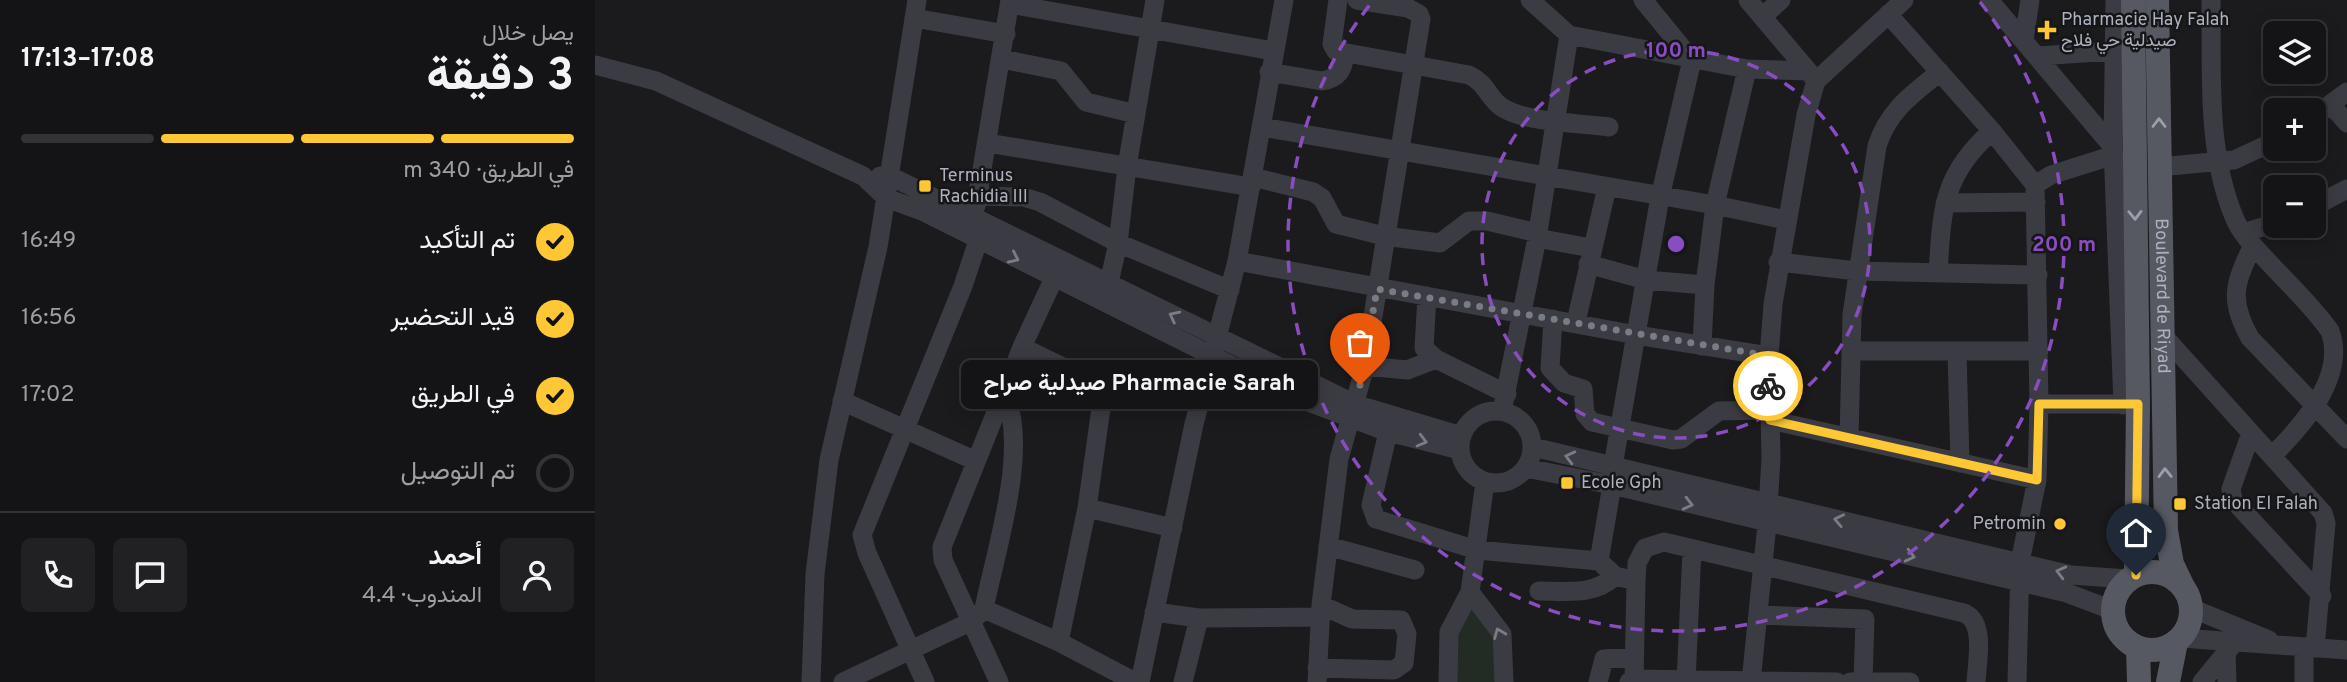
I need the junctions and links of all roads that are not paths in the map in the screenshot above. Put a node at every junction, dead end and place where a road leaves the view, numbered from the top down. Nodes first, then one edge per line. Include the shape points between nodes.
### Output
1 (1155, 0) edge
2 (1284, 0) edge
3 (1338, 0) edge
4 (1357, 0) edge
5 (1530, 0) edge
6 (1643, 0) edge
7 (1748, 0) edge
8 (1781, 0) edge
9 (1905, 0) edge
10 (1989, 0) edge
11 (2031, 0) edge
12 (2115, 0) edge
13 (2133, 0) edge
14 (2157, 0) edge
15 (2211, 0) edge
16 (1010, 2) edge
17 (1067, 8) edge
18 (916, 9) edge
19 (1888, 14) junction
20 (1762, 17) junction
21 (1149, 30) junction
22 (1006, 34) junction
23 (1569, 35) junction
24 (2025, 40) junction
25 (2124, 50) junction
26 (1273, 51) junction
27 (1345, 54) junction
28 (2038, 56) junction
29 (1002, 59) junction
30 (1692, 60) junction
31 (595, 65) edge
32 (1413, 66) junction
33 (1747, 69) junction
34 (1269, 72) junction
35 (1940, 72) junction
36 (1812, 76) junction
37 (2347, 92) edge
38 (2332, 106) junction
39 (2326, 109) edge
40 (1136, 114) junction
41 (1557, 120) junction
42 (2347, 123) edge
43 (1262, 127) junction
44 (1609, 127) dead end
45 (1992, 131) junction
46 (988, 143) junction
47 (2263, 147) edge
48 (1398, 149) junction
49 (2113, 151) junction
50 (2217, 162) junction
51 (1127, 167) junction
52 (2159, 167) junction
53 (863, 176) junction
54 (890, 176) junction
55 (1548, 176) junction
56 (1252, 182) junction
57 (1607, 187) junction
58 (2347, 189) edge
59 (2035, 194) junction
60 (978, 196) junction
61 (1660, 197) junction
62 (886, 198) junction
63 (2326, 200) edge
64 (1945, 203) junction
65 (1715, 205) junction
66 (974, 217) junction
67 (1786, 220) junction
68 (2263, 230) edge
69 (1538, 235) junction
70 (1384, 236) junction
71 (973, 239) junction
72 (2248, 239) junction
73 (1118, 243) junction
74 (1590, 256) junction
75 (1237, 261) junction
76 (1778, 262) junction
77 (1857, 271) junction
78 (1938, 273) junction
79 (2038, 275) junction
80 (1055, 278) junction
81 (1646, 280) junction
82 (1705, 285) junction
83 (1377, 289) junction
84 (1230, 290) junction
85 (1107, 294) junction
86 (1427, 296) junction
87 (1523, 315) junction
88 (1553, 319) junction
89 (1576, 323) junction
90 (2162, 334) junction
91 (1636, 335) junction
92 (1219, 339) junction
93 (1702, 346) junction
94 (1022, 347) junction
95 (1851, 351) junction
96 (2039, 351) junction
97 (1957, 352) junction
98 (1769, 356) junction
99 (1212, 358) junction
100 (1436, 359) junction
101 (1364, 366) junction
102 (1004, 392) junction
103 (842, 401) junction
104 (1504, 402) junction
105 (2039, 404) junction
106 (2130, 405) junction
107 (2319, 409) junction
108 (1352, 412) junction
109 (1770, 415) junction
110 (1621, 427) junction
111 (905, 430) junction
112 (1388, 432) junction
113 (2251, 433) junction
114 (1849, 438) junction
115 (2347, 439) edge
116 (1461, 443) junction
117 (1533, 447) junction
118 (2272, 456) junction
119 (976, 461) junction
120 (1960, 463) junction
121 (1526, 468) junction
122 (1613, 475) junction
123 (2037, 480) junction
124 (1485, 482) junction
125 (1087, 508) junction
126 (1768, 514) junction
127 (1173, 528) junction
128 (1328, 546) junction
129 (1692, 548) junction
130 (1478, 550) junction
131 (1599, 561) junction
132 (2020, 562) junction
133 (1764, 567) junction
134 (1415, 570) dead end
135 (1615, 576) junction
136 (2132, 577) junction
137 (1636, 580) junction
138 (2018, 583) junction
139 (1539, 591) dead end
140 (1470, 592) junction
141 (1882, 594) junction
142 (2322, 596) junction
143 (2187, 597) junction
144 (2112, 610) junction
145 (1321, 611) junction
146 (1154, 612) junction
147 (978, 615) junction
148 (1759, 615) junction
149 (1199, 618) junction
150 (1865, 619) junction
151 (2178, 640) junction
152 (1059, 642) junction
153 (2279, 646) junction
154 (2230, 647) junction
155 (2138, 648) junction
156 (2309, 648) junction
157 (909, 650) junction
158 (2347, 650) edge
159 (1634, 656) junction
160 (1317, 675) edge
161 (1633, 681) edge
162 (1686, 681) edge
163 (1863, 681) edge
164 (811, 682) edge
165 (844, 682) edge
166 (925, 682) edge
167 (999, 682) edge
168 (1137, 682) edge
169 (1183, 682) edge
170 (1448, 682) edge
171 (1504, 682) edge
172 (1598, 682) edge
173 (1751, 682) edge
174 (1803, 682) edge
175 (1840, 682) edge
176 (1910, 682) edge
177 (1976, 682) edge
178 (2017, 682) edge
179 (2139, 682) edge
180 (2168, 682) edge
181 (2202, 682) edge
182 (2227, 682) edge
183 (2304, 682) edge

1 - 21 street
2 - 26 street
3 - 27 street via 1332,44
4 - 32 street via 1419,14
5 - 23 street
6 - 30 street
7 - 20 street
8 - 20 street
9 - 19 street
10 - 24 street
11 - 24 street
12 - 25 street
13 - 25 main road, Boulevard de Riyad
52 -> 14 main road, Boulevard de Riyad
15 - 50 street
16 - 17 street
16 - 22 street
17 - 21 street
18 - 22 street
18 - 54 street
19 - 35 street
19 - 36 street
20 - 36 street
21 - 26 street
21 - 40 street
22 - 29 street
23 - 30 street
23 - 41 street
24 - 28 street
25 - 28 street
25 - 49 street
25 -> 106 main road, Boulevard de Riyad
26 - 34 street
27 - 32 street
27 - 34 street via 1341,71 1331,79
28 - 49 street
29 - 40 street via 1061,71 1086,102
29 - 46 street
30 - 33 street
30 - 61 street
31 - 53 street via 656,81
32 - 41 street via 1469,75 1482,82 1506,110
32 - 48 street
33 - 36 street
33 - 65 street
34 - 43 street
35 - 45 street
35 - 77 street via 1902,102 1882,129
36 - 67 street
37 - 38 street
38 - 39 street
38 - 42 street
40 - 51 street
41 - 44 street
41 - 55 street
43 - 48 street
43 - 56 street
45 - 59 street
45 - 64 street via 1962,160
46 - 51 street
46 - 60 street
47 - 50 street via 2234,160
48 - 55 street
48 - 70 street
49 - 59 street via 2064,170
49 - 106 street
50 - 52 street
50 - 72 street via 2229,206
51 - 56 street
51 - 73 street
52 - 90 main road, Boulevard de Riyad
53 - 54 street
53 - 62 street
54 - 62 street
54 - 66 street
55 - 57 street
55 - 69 street
56 - 70 street via 1313,191 1336,224
56 - 75 street
57 - 61 street
57 - 74 street
58 - 63 street
59 - 64 street
59 - 79 street
60 - 66 street
60 - 73 street via 1040,202
61 - 65 street
61 - 81 street
62 - 71 street via 922,211
62 - 103 street
64 - 78 street
65 - 67 street
65 - 82 street
66 - 71 street
66 - 85 street
67 - 76 street
68 - 72 street
69 - 70 street via 1476,220 1463,224 1440,243
69 - 74 street
69 - 87 street
70 - 83 street
71 -> 80 street
71 - 111 street
72 - 107 street via 2235,286 2242,324
72 - 107 street via 2336,342 2334,381
73 - 84 street
73 - 85 street
74 - 81 street
74 - 89 street
75 - 83 street
75 - 84 street
76 - 77 street
76 - 98 street
77 - 78 street
77 - 95 street
78 - 79 street
79 - 96 street
80 - 85 street
80 - 94 street
81 - 82 street
81 - 91 street
82 - 93 street
83 - 86 street
83 - 101 street
84 - 92 street
92 -> 85 street
85 - 99 street
86 - 87 street
86 - 100 street via 1423,338 1425,348
87 - 88 street
87 - 104 street
88 - 89 street
88 - 110 street via 1549,356 1553,373 1564,383 1583,389 1586,416 1592,422
89 - 91 street
90 - 113 street
143 -> 90 main road, Boulevard de Riyad via 2167,540
91 - 93 street
91 - 110 street
92 - 99 street
92 - 108 street
93 - 98 street
94 - 102 street
94 - 125 street via 1071,371 1100,392 1100,429
95 - 97 street
95 - 114 street
96 - 97 street
96 - 105 street
97 - 120 street
98 - 109 street
99 - 108 street
99 - 127 street
100 - 101 street via 1407,370
100 - 104 street
101 - 108 street
102 - 119 street
102 - 147 street via 1012,411 1015,449
103 - 111 street
103 - 164 street via 821,512
104 - 116 street via 1467,427
104 - 117 street via 1527,427
105 - 106 street
105 - 123 street
106 - 136 main road, Boulevard de Riyad
107 - 115 street
107 - 118 street
108 - 112 street
108 - 116 street
108 - 128 street via 1339,459
109 - 110 street via 1719,411 1681,439
109 - 114 street
109 - 126 street
110 - 122 street
111 - 119 street
111 - 157 street via 879,485 862,540
112 -> 116 street
112 - 130 street via 1371,505 1376,519
113 - 118 street
113 - 142 street via 2231,489 2233,500
114 - 120 street
116 - 124 street via 1468,470
117 - 121 street
122 -> 117 street
118 - 142 street via 2323,513
119 - 147 street via 942,554
120 - 123 street
121 - 122 street
121 - 124 street via 1508,481
122 - 126 street
122 - 131 street
123 - 132 street
124 - 130 street
125 - 127 street
125 - 152 street
132 -> 126 street
126 - 133 street
126 -> 138 street via 1807,531
127 - 146 street
128 - 134 street
128 - 145 street
129 - 133 street
129 - 137 street via 1649,544 1640,555
129 - 162 street
130 - 131 street
130 - 140 street
131 - 135 street
136 -> 132 street via 2071,575
132 - 138 street
133 - 141 street
133 - 148 street
135 - 137 street
135 - 139 street via 1588,591
136 - 143 main road via 2162,572
136 - 144 main road via 2114,598
137 - 159 street
138 - 144 street via 2077,596
138 - 178 street
140 - 170 street via 1449,632
171 -> 140 street via 1502,634
141 - 150 street
141 - 177 street via 1971,617 1977,629
142 - 156 street
143 - 151 main road via 2189,624
143 - 153 street
144 - 155 main road via 2119,634
145 - 149 street
145 - 160 street
145 - 160 street via 1352,619 1401,620 1407,641 1404,663 1394,670
146 - 149 street
146 - 168 street
147 - 152 street
147 - 157 street
147 - 167 street
148 - 150 street
148 - 173 street
149 - 169 street
150 - 163 street
151 - 154 street
151 - 155 main road via 2164,649
151 - 180 main road
152 - 168 street
153 - 154 street
153 - 156 street
154 - 181 street
154 - 182 street
155 - 179 main road
156 - 158 street
156 - 183 street
157 - 165 street
157 - 166 street
159 - 161 street
159 - 172 street via 1604,659
161 - 162 street
162 - 173 street
163 - 175 street
163 - 176 street
173 - 174 street
174 - 175 street

